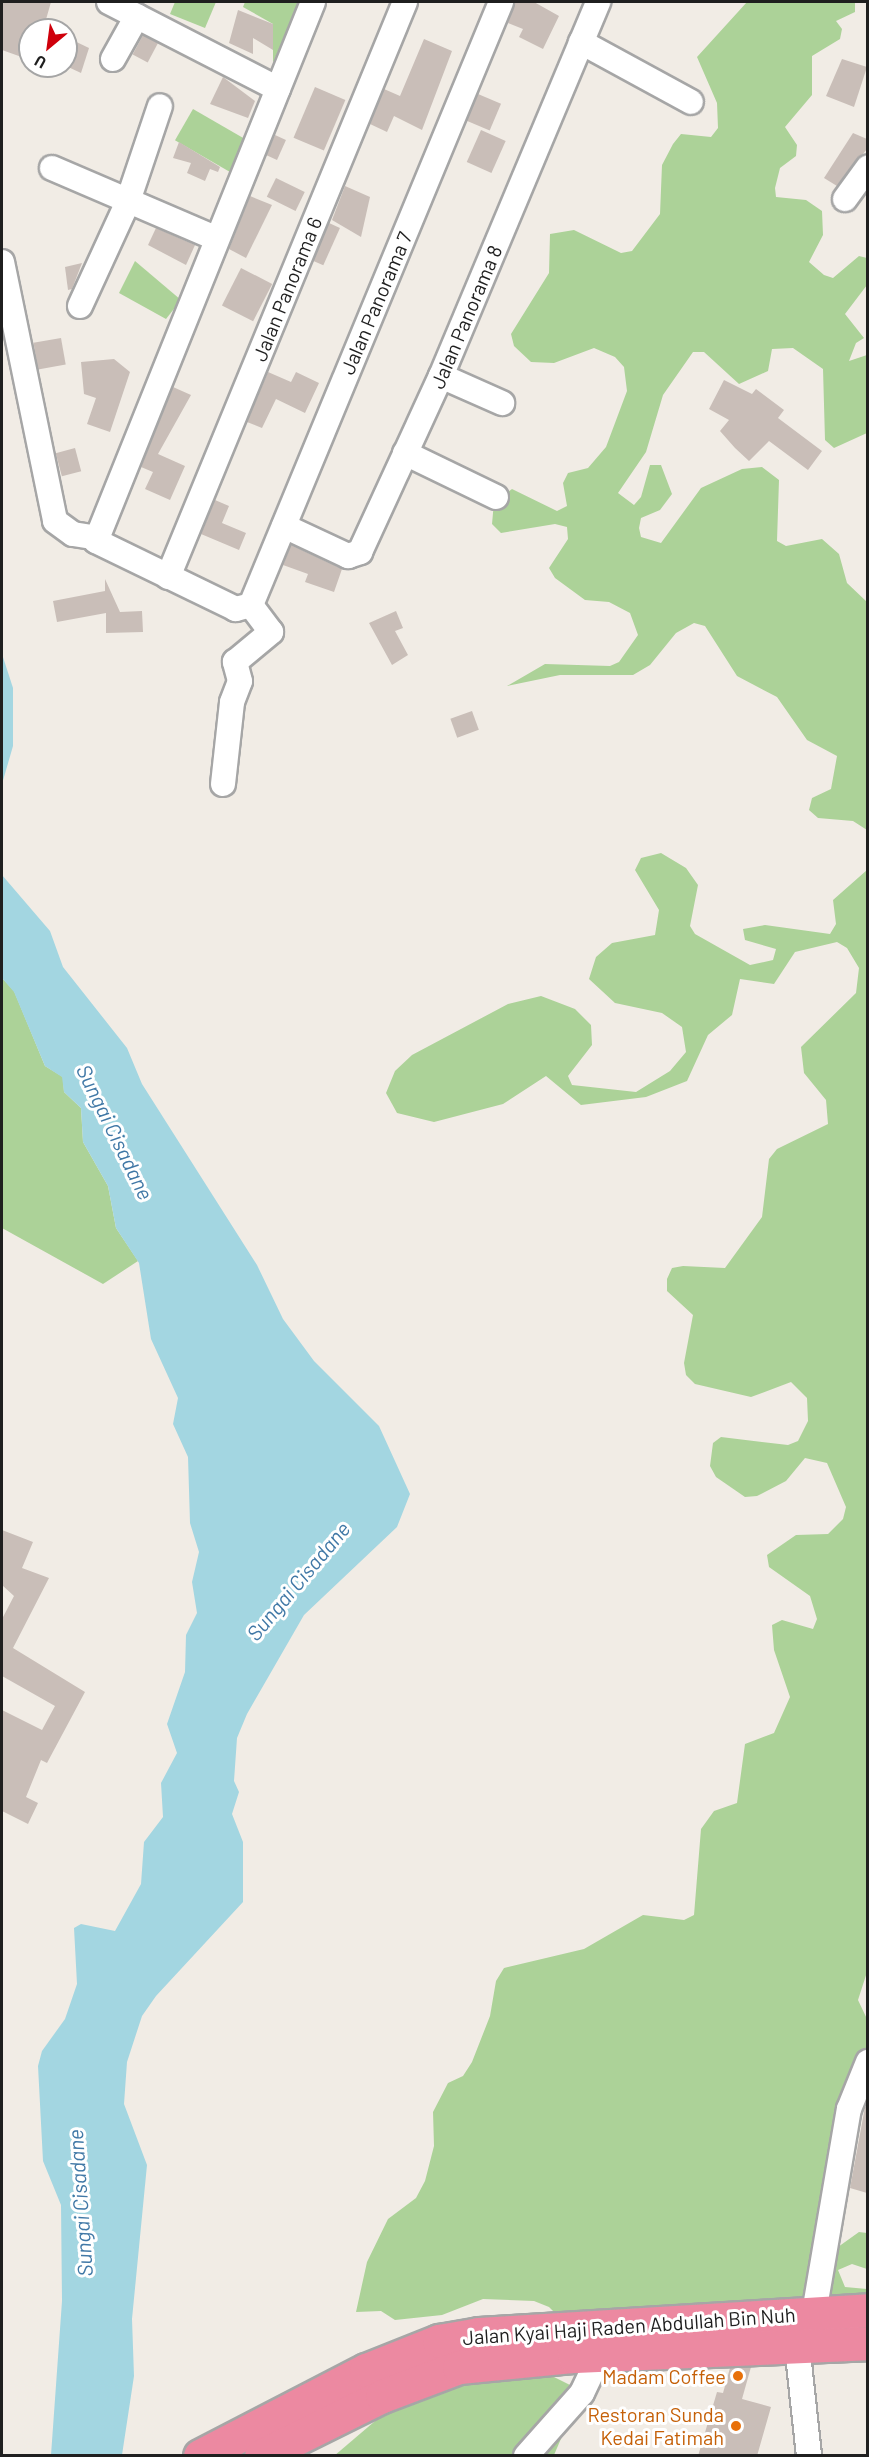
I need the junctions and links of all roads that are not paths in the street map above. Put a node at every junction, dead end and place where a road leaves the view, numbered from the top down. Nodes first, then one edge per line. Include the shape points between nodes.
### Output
1 (110, 2) edge
2 (313, 2) edge
3 (405, 2) edge
4 (501, 2) edge
5 (598, 2) edge
6 (137, 16) junction
7 (580, 42) junction
8 (113, 59) dead end
9 (278, 89) junction
10 (691, 102) dead end
11 (160, 106) dead end
12 (867, 167) edge
13 (51, 168) dead end
14 (845, 199) dead end
15 (127, 204) junction
16 (215, 238) junction
17 (2, 262) edge
18 (80, 306) dead end
19 (441, 376) junction
20 (502, 403) dead end
21 (405, 453) junction
22 (496, 496) dead end
23 (284, 526) junction
24 (98, 538) junction
25 (168, 577) junction
26 (251, 605) junction
27 (223, 784) dead end
28 (867, 2062) edge
29 (867, 2310) edge
30 (814, 2313) junction
31 (867, 2343) edge
32 (797, 2345) junction
33 (600, 2355) junction
34 (374, 2383) junction
35 (200, 2456) edge
36 (261, 2456) edge
37 (526, 2456) edge
38 (809, 2456) edge

1 - 6 street
2 - 9 street
3 - 25 street, Jalan Panorama 6
4 - 23 street, Jalan Panorama 7
5 - 7 street, Jalan Panorama 8
6 - 8 street
6 - 9 street
7 - 10 street
7 - 19 street, Jalan Panorama 8
9 - 16 street
11 - 15 street
12 - 14 street
13 - 15 street
15 - 16 street
15 - 18 street
16 - 24 street
17 - 24 street via 55,521 73,534
19 - 20 street
19 - 21 street, Jalan Panorama 8
21 - 22 street
21 - 23 street, Jalan Panorama 8 via 356,556
23 - 26 street, Jalan Panorama 7
24 - 25 street via 98,546
25 - 26 street via 236,609
26 - 27 street via 271,632 235,662 240,681 232,702
28 - 30 street via 849,2109
29 - 30 highway, Jalan Kyai Haji Raden Abdullah Bin Nuh
30 - 34 highway, Jalan Kyai Haji Raden Abdullah Bin Nuh via 479,2334 439,2341
31 - 32 highway, Jalan Kyai Haji Raden Abdullah Bin Nuh
32 - 33 highway, Jalan Kyai Haji Raden Abdullah Bin Nuh
32 - 38 street
33 - 34 highway, Jalan Kyai Haji Raden Abdullah Bin Nuh via 459,2367
33 - 37 street via 582,2393
34 - 35 highway, Jalan Kyai Haji Raden Abdullah Bin Nuh
34 - 36 highway, Jalan Kyai Haji Raden Abdullah Bin Nuh

